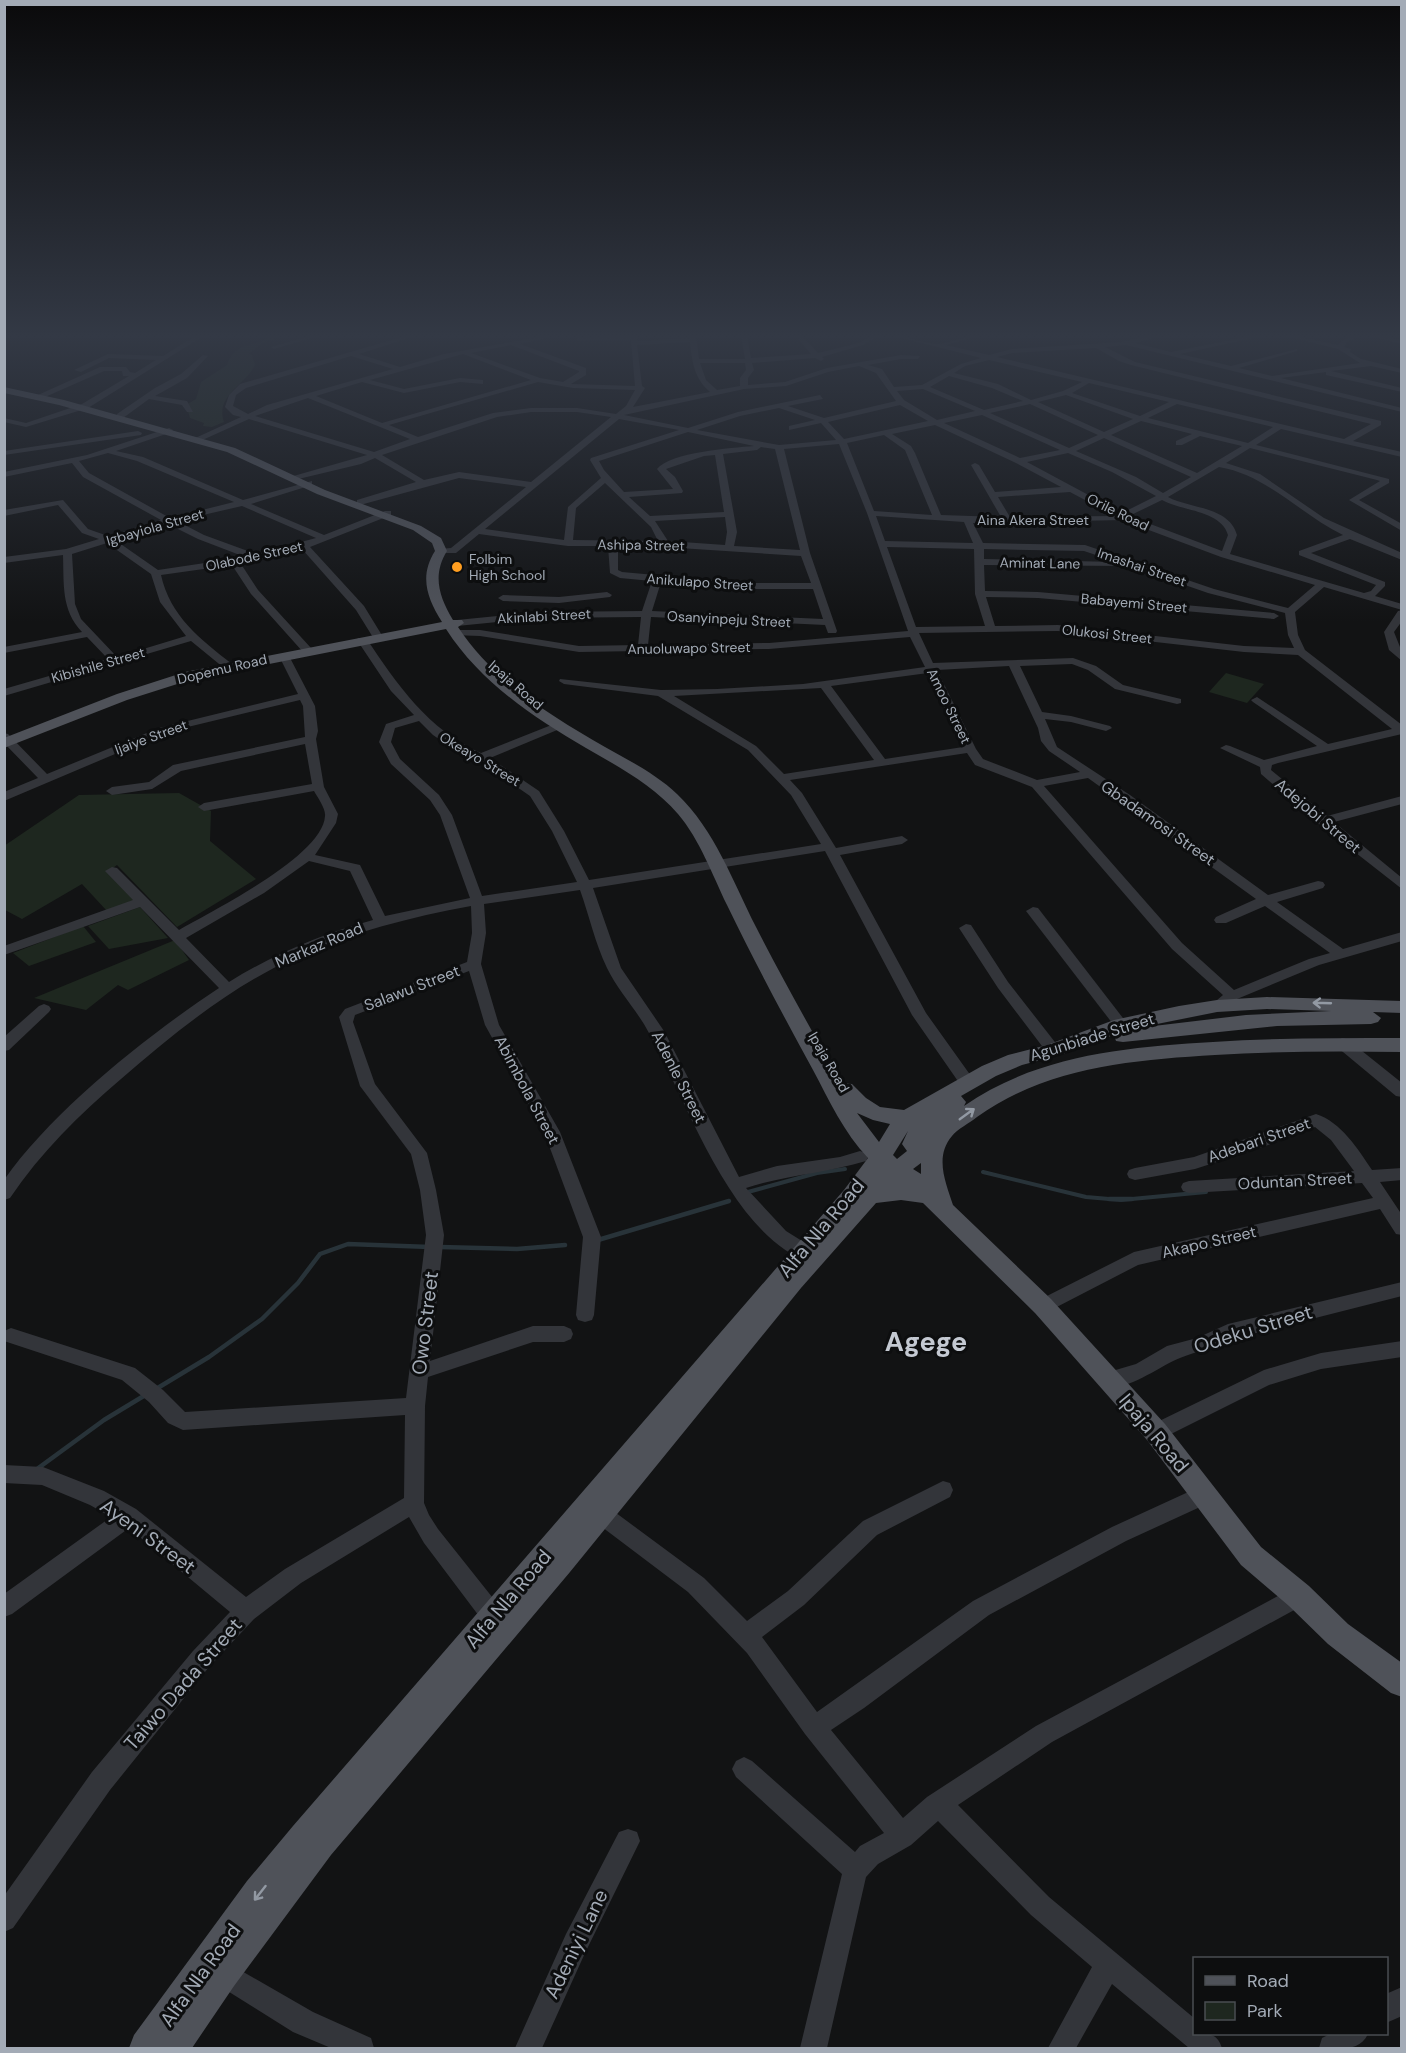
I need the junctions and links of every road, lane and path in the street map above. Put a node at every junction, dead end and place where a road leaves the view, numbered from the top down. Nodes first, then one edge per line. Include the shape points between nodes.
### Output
1 (158, 431) edge
2 (162, 431) edge
3 (167, 431) edge
4 (215, 431) edge
5 (296, 431) edge
6 (396, 431) edge
7 (447, 431) edge
8 (599, 431) edge
9 (684, 431) edge
10 (690, 431) edge
11 (832, 431) edge
12 (889, 431) edge
13 (955, 431) edge
14 (1021, 431) edge
15 (1097, 431) edge
16 (1114, 431) edge
17 (1190, 431) edge
18 (1273, 431) edge
19 (1296, 431) edge
20 (1364, 431) edge
21 (884, 432) junction
22 (1199, 433) junction
23 (1106, 435) junction
24 (198, 439) junction
25 (419, 440) junction
26 (842, 441) junction
27 (1345, 442) junction
28 (1179, 443) dead end
29 (774, 446) junction
30 (1248, 446) junction
31 (1071, 450) junction
32 (108, 451) junction
33 (4, 453) edge
34 (719, 454) junction
35 (375, 455) junction
36 (1401, 455) edge
37 (75, 460) junction
38 (1019, 460) junction
39 (1218, 464) junction
40 (975, 465) dead end
41 (4, 475) edge
42 (1197, 476) junction
43 (606, 478) junction
44 (302, 481) junction
45 (423, 483) junction
46 (532, 485) junction
47 (1071, 489) junction
48 (620, 495) junction
49 (994, 495) junction
50 (1164, 496) junction
51 (360, 502) junction
52 (241, 503) junction
53 (4, 513) edge
54 (871, 513) junction
55 (386, 514) junction
56 (729, 514) junction
57 (937, 516) junction
58 (1123, 517) junction
59 (646, 519) junction
60 (1007, 519) junction
61 (171, 520) junction
62 (968, 520) junction
63 (1401, 528) edge
64 (478, 531) junction
65 (1349, 536) junction
66 (324, 538) junction
67 (109, 540) junction
68 (568, 543) junction
69 (664, 544) junction
70 (882, 544) junction
71 (613, 545) junction
72 (979, 545) junction
73 (304, 546) junction
74 (729, 549) junction
75 (447, 551) junction
76 (67, 552) junction
77 (805, 553) junction
78 (1398, 553) edge
79 (1224, 555) junction
80 (257, 558) junction
81 (4, 560) edge
82 (235, 562) junction
83 (979, 562) junction
84 (1136, 565) junction
85 (156, 573) junction
86 (657, 580) junction
87 (1321, 585) junction
88 (815, 586) junction
89 (980, 594) junction
90 (1364, 596) junction
91 (503, 598) dead end
92 (559, 600) junction
93 (1401, 607) edge
94 (603, 608) dead end
95 (1401, 613) edge
96 (631, 614) joint
97 (1289, 614) junction
98 (558, 615) junction
99 (646, 615) junction
100 (828, 622) junction
101 (457, 628) junction
102 (991, 628) junction
103 (913, 632) junction
104 (88, 634) junction
105 (378, 637) junction
106 (192, 638) junction
107 (362, 640) junction
108 (837, 640) junction
109 (644, 648) junction
110 (4, 650) edge
111 (308, 650) junction
112 (1301, 652) junction
113 (284, 656) junction
114 (1401, 658) edge
115 (114, 660) junction
116 (1013, 663) junction
117 (228, 666) junction
118 (931, 668) junction
119 (564, 681) dead end
120 (824, 684) junction
121 (4, 693) edge
122 (661, 693) junction
123 (303, 696) junction
124 (1257, 700) dead end
125 (1177, 701) dead end
126 (1038, 715) junction
127 (419, 717) junction
128 (558, 726) junction
129 (1106, 728) dead end
130 (1401, 730) edge
131 (310, 739) junction
132 (7, 740) edge
133 (1226, 747) dead end
134 (1327, 748) junction
135 (970, 749) junction
136 (481, 757) junction
137 (882, 763) junction
138 (1266, 765) junction
139 (1088, 774) junction
140 (782, 778) junction
141 (45, 779) junction
142 (1036, 784) junction
143 (318, 787) junction
144 (666, 789) junction
145 (111, 791) dead end
146 (4, 796) edge
147 (1401, 800) edge
148 (204, 807) dead end
149 (1323, 821) junction
150 (902, 840) dead end
151 (831, 849) junction
152 (307, 857) junction
153 (721, 864) junction
154 (112, 871) dead end
155 (585, 885) junction
156 (1318, 885) dead end
157 (1401, 885) edge
158 (477, 900) junction
159 (143, 901) junction
160 (1264, 901) junction
161 (1033, 911) dead end
162 (380, 920) junction
163 (1221, 920) dead end
164 (966, 928) dead end
165 (179, 936) junction
166 (1401, 936) edge
167 (4, 951) edge
168 (1340, 953) junction
169 (474, 964) junction
170 (228, 989) junction
171 (1225, 1001) junction
172 (1401, 1007) edge
173 (44, 1009) dead end
174 (350, 1012) joint
175 (1401, 1020) edge
176 (1121, 1025) junction
177 (1401, 1032) edge
178 (1342, 1042) junction
179 (1401, 1045) edge
180 (4, 1046) edge
181 (1061, 1047) junction
182 (1084, 1062) junction
183 (968, 1083) junction
184 (845, 1089) junction
185 (1401, 1092) edge
186 (908, 1117) junction
187 (942, 1132) junction
188 (898, 1165) junction
189 (1135, 1174) dead end
190 (1401, 1174) edge
191 (1368, 1177) junction
192 (735, 1185) junction
193 (1189, 1187) dead end
194 (4, 1194) edge
195 (870, 1195) junction
196 (1384, 1202) junction
197 (950, 1216) junction
198 (1401, 1229) edge
199 (808, 1254) junction
200 (1401, 1289) edge
201 (1043, 1306) junction
202 (585, 1315) dead end
203 (564, 1334) dead end
204 (11, 1336) dead end
205 (1401, 1349) edge
206 (419, 1371) junction
207 (1109, 1380) junction
208 (415, 1406) junction
209 (1156, 1432) junction
210 (6, 1474) edge
211 (943, 1490) dead end
212 (1204, 1495) junction
213 (414, 1503) junction
214 (601, 1514) junction
215 (129, 1516) junction
216 (1299, 1596) junction
217 (4, 1607) edge
218 (246, 1611) junction
219 (499, 1623) junction
220 (745, 1636) junction
221 (1401, 1683) edge
222 (813, 1726) junction
223 (744, 1769) dead end
224 (936, 1806) junction
225 (902, 1836) junction
226 (628, 1841) dead end
227 (856, 1870) junction
228 (4, 1919) edge
229 (1108, 1965) junction
230 (215, 1968) junction
231 (1401, 2000) edge
232 (1388, 2009) edge
233 (1352, 2035) edge
234 (147, 2049) edge
235 (171, 2049) edge
236 (361, 2049) edge
237 (528, 2049) edge
238 (813, 2049) edge
239 (1061, 2049) edge
240 (1209, 2049) edge
241 (1332, 2049) edge

1 - 33 street
2 - 32 street
3 - 24 main road
4 - 24 street
5 - 35 street
6 - 25 street
7 - 25 street, Igbayiola Street
8 - 46 street
9 - 43 street via 594,460
10 - 29 street, Igbayiola Street
11 - 26 street
12 - 21 street
13 - 38 street, Orile Road
14 - 31 street
15 - 23 street
16 - 23 street
17 - 22 street
18 - 30 street, Aina Akera Street
19 - 27 street
20 - 27 street
21 - 26 street
21 - 57 street via 912,453
22 - 28 street
22 - 30 street
23 - 31 street
23 - 42 street
24 - 44 main road
25 - 35 street, Igbayiola Street
26 - 29 street
26 - 54 street, Amoo Street
27 - 36 street
29 - 34 street
29 - 77 street
30 - 39 street, Aina Akera Street
30 - 63 street via 1386,481 1353,500
31 - 38 street
31 - 50 street
32 - 37 street
32 - 52 street via 140,459
34 - 48 street via 693,456 662,467 679,491
34 - 56 street
35 - 44 street, Igbayiola Street
35 - 45 street
37 - 41 street
37 - 61 street via 86,475
38 - 47 street, Orile Road
39 - 42 street, Aina Akera Street
39 - 65 street via 1261,476
40 - 49 street
42 - 50 street, Aina Akera Street
43 - 48 street
43 - 68 street via 572,507
44 - 51 main road
44 - 52 street, Igbayiola Street
44 - 55 main road
45 - 46 street via 459,475
45 - 51 street
46 - 64 street
47 - 49 street
47 - 58 street, Orile Road
48 - 59 street
49 - 60 street
50 - 58 street, Aina Akera Street
50 - 79 street via 1227,524 1233,536
51 - 55 main road
52 - 61 street, Igbayiola Street
52 - 66 street
53 - 67 street via 60,502 86,531
54 - 57 street, Aina Akera Street
54 - 70 street, Amoo Street
55 - 66 street, Olabode Street
55 - 75 main road via 428,534
56 - 59 street
56 - 74 street
57 - 62 street, Aina Akera Street
58 - 60 street, Aina Akera Street
58 - 79 street, Orile Road
59 - 69 street via 660,532
60 - 62 street, Aina Akera Street
61 - 67 street, Igbayiola Street
61 - 80 street via 201,537
62 - 72 street
64 - 68 street, Ashipa Street
64 - 75 street
65 - 78 street
65 - 90 street via 1302,552 1382,584 1374,593
66 - 73 street, Olabode Street
67 - 76 street, Igbayiola Street
67 - 85 street
68 - 71 street, Ashipa Street
69 - 71 street, Ashipa Street
69 - 74 street, Ashipa Street
70 - 72 street, Imashai Street
70 - 103 street, Amoo Street
71 - 86 street, Anikulapo Street via 613,571
72 - 83 street
72 - 84 street, Imashai Street via 1076,547
73 - 80 street, Olabode Street
73 - 105 street via 360,608
74 - 77 street, Ashipa Street
75 - 101 main road, Ipaja Road via 436,558 430,584 435,601
76 - 81 street, Igbayiola Street
76 - 104 street via 70,604 76,620
77 - 88 street
79 - 87 street, Orile Road
80 - 82 street, Olabode Street
82 - 85 street, Olabode Street
82 - 111 street via 254,592
83 - 84 street, Aminat Lane
83 - 89 street
84 - 97 street, Imashai Street
85 - 106 street via 167,609
86 - 88 street, Anikulapo Street
86 - 99 street
87 - 90 street, Orile Road
87 - 97 street
88 - 100 street
89 - 97 street, Babayemi Street
89 - 102 street
90 - 93 street, Orile Road
91 - 92 street
92 - 94 street via 601,596
92 - 98 street
95 - 114 street via 1389,632 1394,650
96 - 98 street, Akinlabi Street
96 - 99 street, Osanyinpeju Street
97 - 112 street
98 - 101 street, Akinlabi Street via 487,619
99 - 100 street, Osanyinpeju Street
99 - 109 street
100 - 108 street
101 - 105 main road, Dopemu Road
101 - 109 street, Anuoluwapo Street via 579,649
101 - 128 main road, Ipaja Road via 493,676
101 - 144 main road, Ipaja Road via 530,700 640,767
102 - 103 street, Olukosi Street
102 - 112 street, Olukosi Street via 1083,630
103 - 108 street, Anuoluwapo Street
103 - 118 street, Amoo Street
104 - 110 street
104 - 115 street
105 - 107 main road, Dopemu Road
106 - 115 street, Kibishile Street
106 - 117 street
107 - 111 main road, Dopemu Road
107 - 127 street, Okeayo Street
108 - 109 street, Anuoluwapo Street via 770,646
111 - 113 main road, Dopemu Road
112 - 130 street
113 - 117 main road, Dopemu Road
113 - 123 street
115 - 121 street, Kibishile Street
116 - 118 street
116 - 125 street via 1073,661 1092,668 1119,687
116 - 126 street, Gbadamosi Street
117 - 132 main road, Dopemu Road via 154,686
118 - 120 street
118 - 135 street, Amoo Street
119 - 122 street
120 - 122 street
120 - 137 street
122 - 140 street via 752,748
123 - 131 street via 309,706
123 - 141 street, Ijaiye Street via 163,730
124 - 134 street
126 - 129 street
126 - 139 street, Gbadamosi Street via 1053,749
127 - 136 street, Okeayo Street via 456,746
127 - 158 street, Abimbola Street via 388,729 388,752 435,798 446,815
128 - 136 street
128 - 144 main road, Ipaja Road
130 - 134 street, Adejobi Street
131 - 143 street
131 - 145 street via 177,768 152,785
132 - 141 street
133 - 138 street
134 - 138 street, Adejobi Street
135 - 137 street
135 - 142 street, Amoo Street via 979,762
136 - 155 street, Okeayo Street via 535,794
137 - 140 street
138 - 149 street, Adejobi Street via 1265,771
139 - 142 street
139 - 160 street, Gbadamosi Street via 1182,838
140 - 151 street via 796,793
141 - 146 street, Ijaiye Street
142 - 171 street, Amoo Street
143 - 148 street
143 - 152 street via 332,814
144 - 153 main road, Ipaja Road
147 - 149 street
149 - 157 street, Adejobi Street
150 - 151 street, Markaz Road
151 - 153 street, Markaz Road
151 - 183 street via 919,1015
152 - 162 street via 355,868
152 - 165 street via 260,890
153 - 155 street, Markaz Road
153 - 184 main road, Ipaja Road
153 - 188 main road, Ipaja Road via 779,990 854,1125
154 - 159 street
155 - 158 street, Markaz Road
155 - 192 street, Adenle Street via 614,968 656,1031
156 - 160 street
158 - 162 street, Markaz Road
158 - 169 street, Abimbola Street via 479,933
159 - 165 street
159 - 167 street
160 - 163 street
160 - 168 street, Gbadamosi Street
161 - 176 street
162 - 170 street, Markaz Road via 291,954
164 - 181 street via 1003,985
165 - 170 street
166 - 168 street
168 - 171 street
169 - 174 street, Salawu Street
169 - 202 street, Abimbola Street via 492,1025 552,1132 592,1237
170 - 194 street, Markaz Road via 135,1058 70,1114 18,1172
172 -> 171 main road, Agunbiade Street
171 - 176 main road, Agunbiade Street
173 - 180 street
174 - 206 street, Owo Street via 346,1022 368,1086 419,1153 428,1190 434,1244
175 - 181 main road via 1212,1023
176 - 181 main road, Agunbiade Street
177 - 182 main road via 1235,1033 1156,1043
178 - 179 main road, Agunbiade Street
178 - 182 main road, Agunbiade Street via 1152,1052
178 - 185 street
181 - 183 main road, Agunbiade Street via 1015,1060
181 - 188 main road via 964,1095 918,1132
187 -> 182 main road, Agunbiade Street via 1001,1092
183 - 186 main road, Agunbiade Street
184 - 186 main road via 869,1112
184 - 188 main road, Ipaja Road
186 - 188 main road, Agunbiade Street via 899,1126
187 - 188 main road, Agunbiade Street
187 - 197 main road via 930,1164 934,1190
188 - 192 street via 840,1163 777,1172
188 - 195 main road, Alfa Nla Road
188 - 195 main road via 901,1192
188 - 197 main road, Ipaja Road
188 - 199 main road, Alfa Nla Road via 843,1206
189 - 191 street, Adebari Street via 1195,1163 1316,1120 1327,1124
190 - 191 street, Oduntan Street
191 - 193 street, Oduntan Street
191 - 196 street, Adebari Street
192 - 199 street, Adenle Street via 752,1208
195 - 199 main road, Alfa Nla Road
196 - 198 street, Adebari Street
196 - 201 street, Akapo Street via 1134,1259
197 - 201 main road, Ipaja Road
199 - 214 main road, Alfa Nla Road
199 - 219 main road, Alfa Nla Road
200 - 207 street, Odeku Street via 1228,1332 1174,1352 1142,1370
201 - 207 main road, Ipaja Road
203 - 206 street via 533,1334
204 - 208 street via 128,1374 183,1421
205 - 209 street via 1321,1361 1263,1378
206 - 208 street, Owo Street
207 - 209 main road, Ipaja Road
208 - 213 street, Owo Street
209 - 212 main road, Ipaja Road
210 - 215 street, Ayeni Street via 43,1476
211 - 220 street via 870,1528 796,1598
212 - 216 main road, Ipaja Road via 1251,1556
212 - 222 street via 1119,1534 981,1608 856,1700
213 - 218 street, Taiwo Dada Street via 293,1576
213 - 219 street, Owo Street via 430,1536
214 - 219 main road, Alfa Nla Road
214 - 220 street via 696,1585
215 - 217 street
215 - 218 street, Ayeni Street
216 - 221 main road, Ipaja Road via 1338,1634
216 - 224 street via 1044,1734
218 - 228 street, Taiwo Dada Street via 194,1667 101,1781
219 - 230 main road, Alfa Nla Road
220 - 222 street
222 - 225 street
223 - 227 street
224 - 225 street
224 - 229 street via 951,1815 1040,1906
225 - 227 street via 869,1855
226 - 237 street, Adeniyi Lane via 587,1917
227 - 238 street
229 - 239 street
229 - 240 street
230 - 234 main road, Alfa Nla Road
230 - 235 main road, Alfa Nla Road
230 - 236 street via 303,2022
231 - 232 street
233 - 241 street

